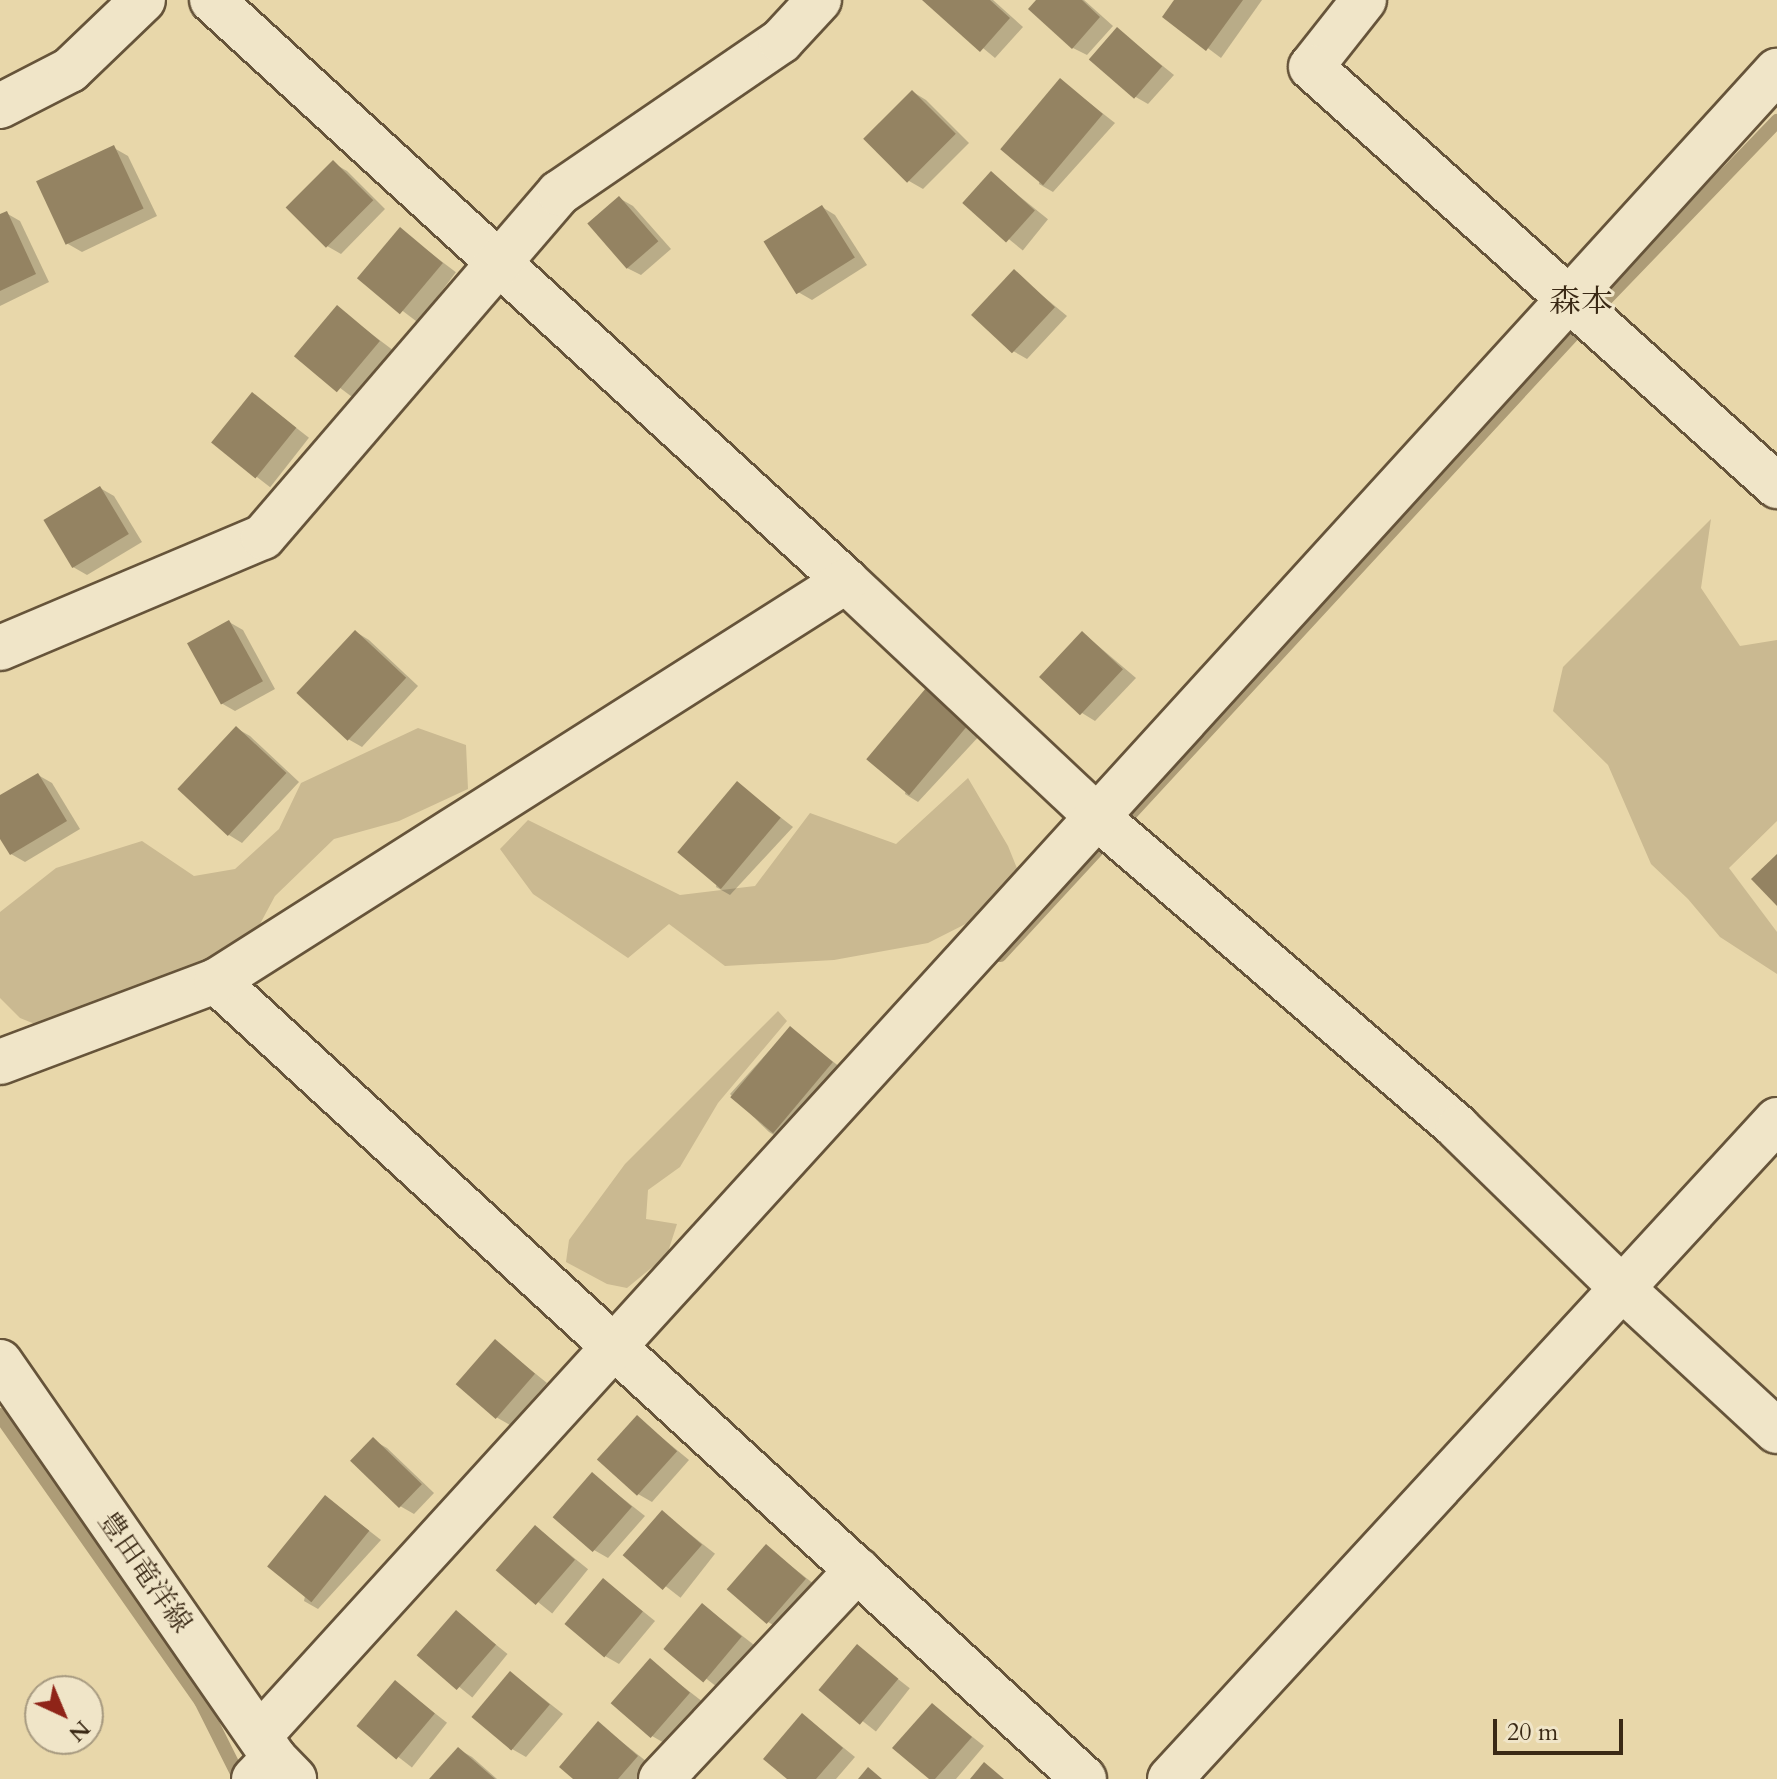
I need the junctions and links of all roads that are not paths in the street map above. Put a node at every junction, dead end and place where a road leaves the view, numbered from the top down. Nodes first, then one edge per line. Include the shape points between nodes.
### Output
1 (143, 0) edge
2 (212, 0) edge
3 (819, 0) edge
4 (1364, 0) edge
5 (1777, 71) edge
6 (0, 106) edge
7 (500, 264) junction
8 (1571, 299) junction
9 (1777, 486) edge
10 (846, 581) junction
11 (0, 648) edge
12 (1097, 817) junction
13 (216, 981) junction
14 (0, 1062) edge
15 (1777, 1120) edge
16 (1624, 1290) junction
17 (614, 1347) junction
18 (0, 1362) edge
19 (1777, 1431) edge
20 (857, 1570) junction
21 (271, 1763) edge
22 (661, 1779) edge
23 (1084, 1779) edge
24 (1170, 1779) edge

1 - 6 street via 70,70
2 - 7 street
3 - 7 street via 781,41 559,193
4 - 8 street via 1311,67
5 - 8 street
7 - 10 street
7 - 11 street via 263,537
8 - 9 street
8 - 12 street
10 - 12 street
10 - 13 street
12 - 16 street via 1458,1128
12 - 17 street
13 - 14 street
13 - 17 street
15 - 16 street
16 - 19 street
16 - 24 street
17 - 20 street
17 - 21 street
18 - 21 street, 豊田竜洋線
20 - 22 street
20 - 23 street

